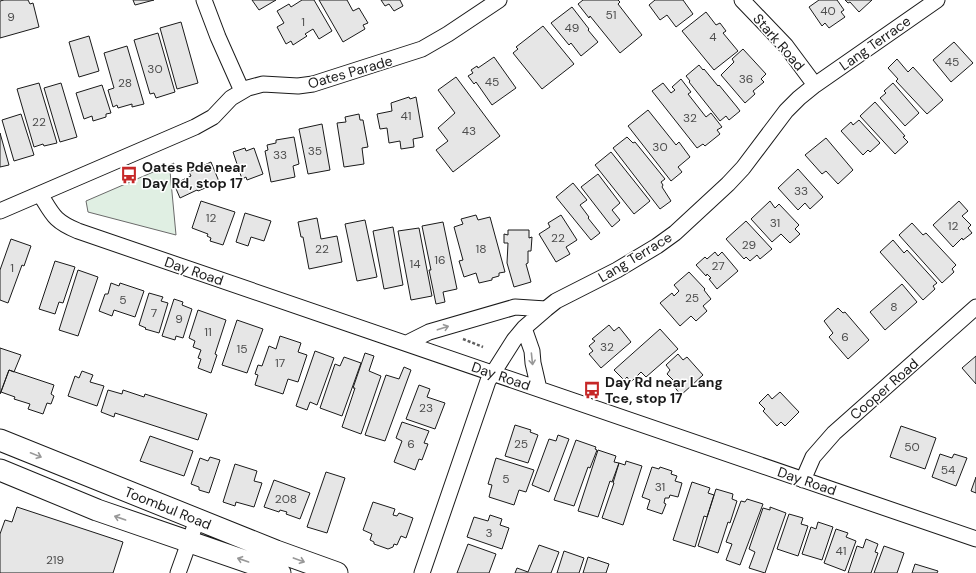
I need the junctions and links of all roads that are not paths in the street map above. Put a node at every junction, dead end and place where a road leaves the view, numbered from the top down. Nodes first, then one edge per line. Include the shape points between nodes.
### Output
1 (204, 0) edge
2 (499, 0) edge
3 (742, 0) edge
4 (937, 0) edge
5 (815, 85) junction
6 (242, 91) junction
7 (40, 194) junction
8 (0, 211) edge
9 (976, 307) edge
10 (546, 309) junction
11 (524, 328) junction
12 (407, 344) junction
13 (493, 373) junction
14 (539, 390) junction
15 (0, 440) edge
16 (0, 470) edge
17 (803, 480) junction
18 (197, 520) junction
19 (976, 539) edge
20 (188, 542) junction
21 (178, 573) edge
22 (280, 573) edge
23 (337, 573) edge
24 (422, 573) edge

1 - 6 street
2 - 6 street, Oates Parade via 422,49 313,84 263,84
3 - 5 street, Stark Road via 786,46
4 - 5 street, Lang Terrace
5 - 10 street, Lang Terrace via 786,111 728,184 675,233 617,270 572,292
6 - 7 street, Oates Parade via 231,98 213,117 194,128
7 - 8 street, Oates Parade
7 - 12 street, Day Road via 53,215 65,226
9 - 17 street, Cooper Road via 834,433 814,457
10 - 11 street, Lang Terrace
12 -> 10 street via 429,332 515,307
11 - 13 street, Lang Terrace
11 -> 14 street via 532,351
12 - 13 street, Day Road
13 - 14 street, Day Road
13 - 24 street, Lang Terrace via 488,381
14 - 17 street, Day Road
15 -> 18 main road, Toombul Road
20 -> 16 main road, Toombul Road via 97,510
17 - 19 street, Day Road
18 - 20 street
18 -> 23 main road, Toombul Road
20 - 21 street
22 -> 20 main road, Toombul Road

